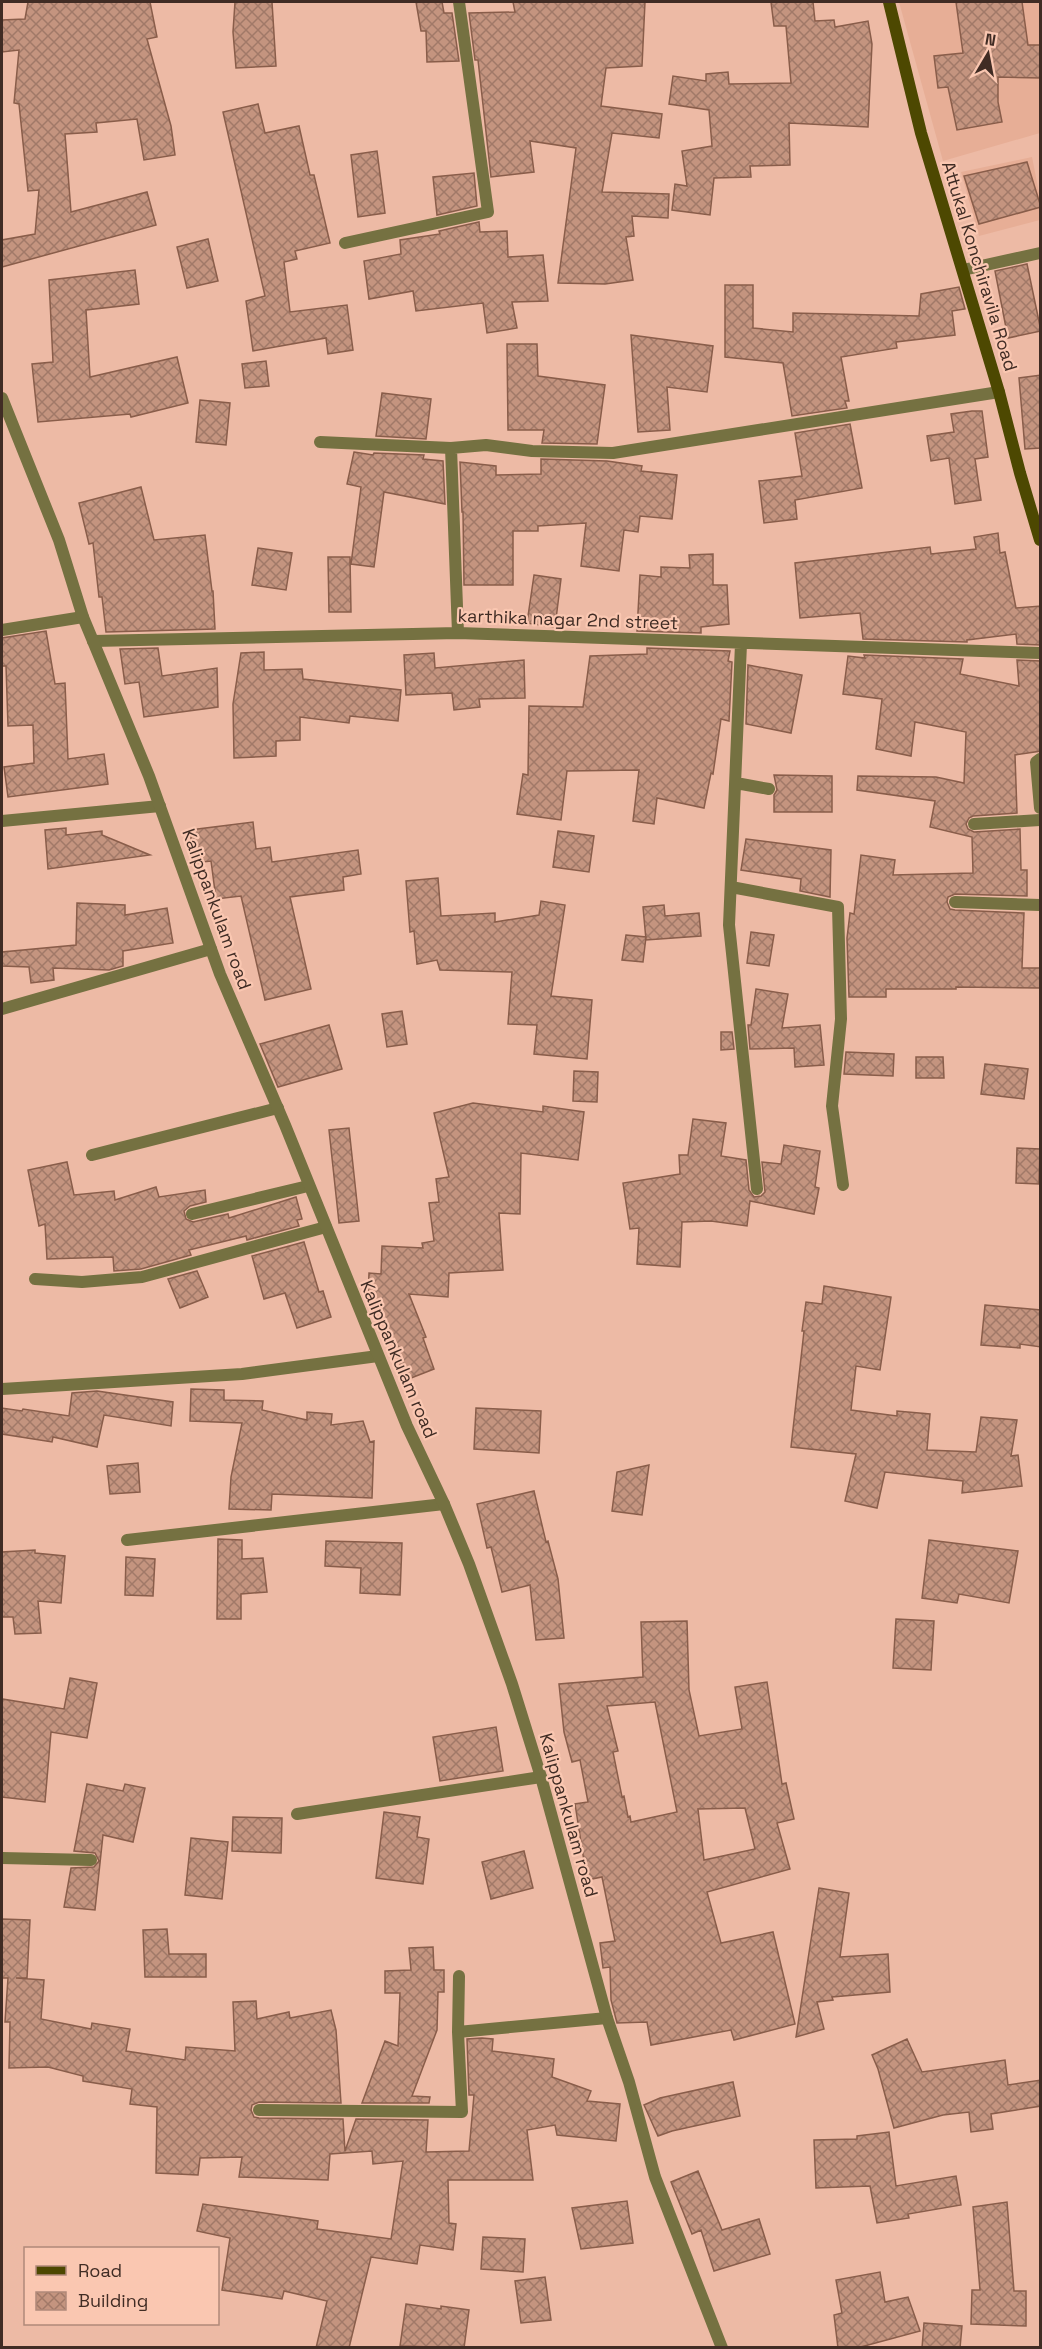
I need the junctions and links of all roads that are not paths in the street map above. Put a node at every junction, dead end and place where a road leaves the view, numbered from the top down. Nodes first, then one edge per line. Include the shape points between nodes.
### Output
1 (459, 2) edge
2 (889, 2) edge
3 (345, 243) dead end
4 (1041, 253) edge
5 (963, 270) junction
6 (999, 392) junction
7 (2, 398) edge
8 (320, 441) dead end
9 (451, 448) junction
10 (1041, 540) edge
11 (83, 616) junction
12 (2, 630) edge
13 (458, 633) junction
14 (93, 641) junction
15 (741, 644) junction
16 (1041, 654) edge
17 (1041, 759) edge
18 (736, 783) junction
19 (769, 789) dead end
20 (160, 806) junction
21 (1041, 808) edge
22 (1041, 820) edge
23 (2, 821) edge
24 (974, 824) dead end
25 (731, 887) junction
26 (955, 902) dead end
27 (1041, 905) edge
28 (211, 949) junction
29 (2, 1009) edge
30 (278, 1108) junction
31 (92, 1155) dead end
32 (843, 1185) dead end
33 (309, 1186) junction
34 (757, 1189) dead end
35 (192, 1214) dead end
36 (326, 1227) junction
37 (35, 1279) dead end
38 (378, 1356) junction
39 (2, 1389) edge
40 (444, 1504) junction
41 (127, 1540) dead end
42 (542, 1777) junction
43 (297, 1814) dead end
44 (2, 1858) edge
45 (91, 1860) dead end
46 (459, 1976) dead end
47 (607, 2018) junction
48 (458, 2032) junction
49 (259, 2110) dead end
50 (722, 2348) edge

1 - 3 street via 488,212
2 - 5 main road, Attukal Konchiravila Road via 921,133
4 - 5 street
5 - 6 main road, Attukal Konchiravila Road
6 - 9 street via 613,453 532,451 486,445
6 - 10 main road, Attukal Konchiravila Road
7 - 11 street, Kalippankulam road via 58,540
8 - 9 street
9 - 13 street
11 - 12 street
11 - 14 street, Kalippankulam road
13 - 14 street, karthika nagar 2nd street
13 - 15 street, karthika nagar 2nd street
14 - 20 street, Kalippankulam road
15 - 16 street, karthika nagar 2nd street
15 - 18 street
17 - 21 street via 1036,762
18 - 19 street
18 - 25 street
20 - 23 street
20 - 28 street, Kalippankulam road
22 - 24 street
25 - 32 street via 838,907 841,1019 832,1106
25 - 34 street via 729,925
26 - 27 street
28 - 29 street
28 - 30 street, Kalippankulam road
30 - 31 street
30 - 33 street, Kalippankulam road
33 - 35 street
33 - 36 street, Kalippankulam road
36 - 37 street via 142,1277 82,1282
36 - 38 street, Kalippankulam road
38 - 39 street via 242,1374
38 - 40 street, Kalippankulam road
40 - 41 street
40 - 42 street, Kalippankulam road via 469,1564
42 - 43 street
42 - 47 street, Kalippankulam road
44 - 45 street
46 - 48 street
47 - 48 street
47 - 50 street, Kalippankulam road via 655,2177
48 - 49 street via 462,2112

